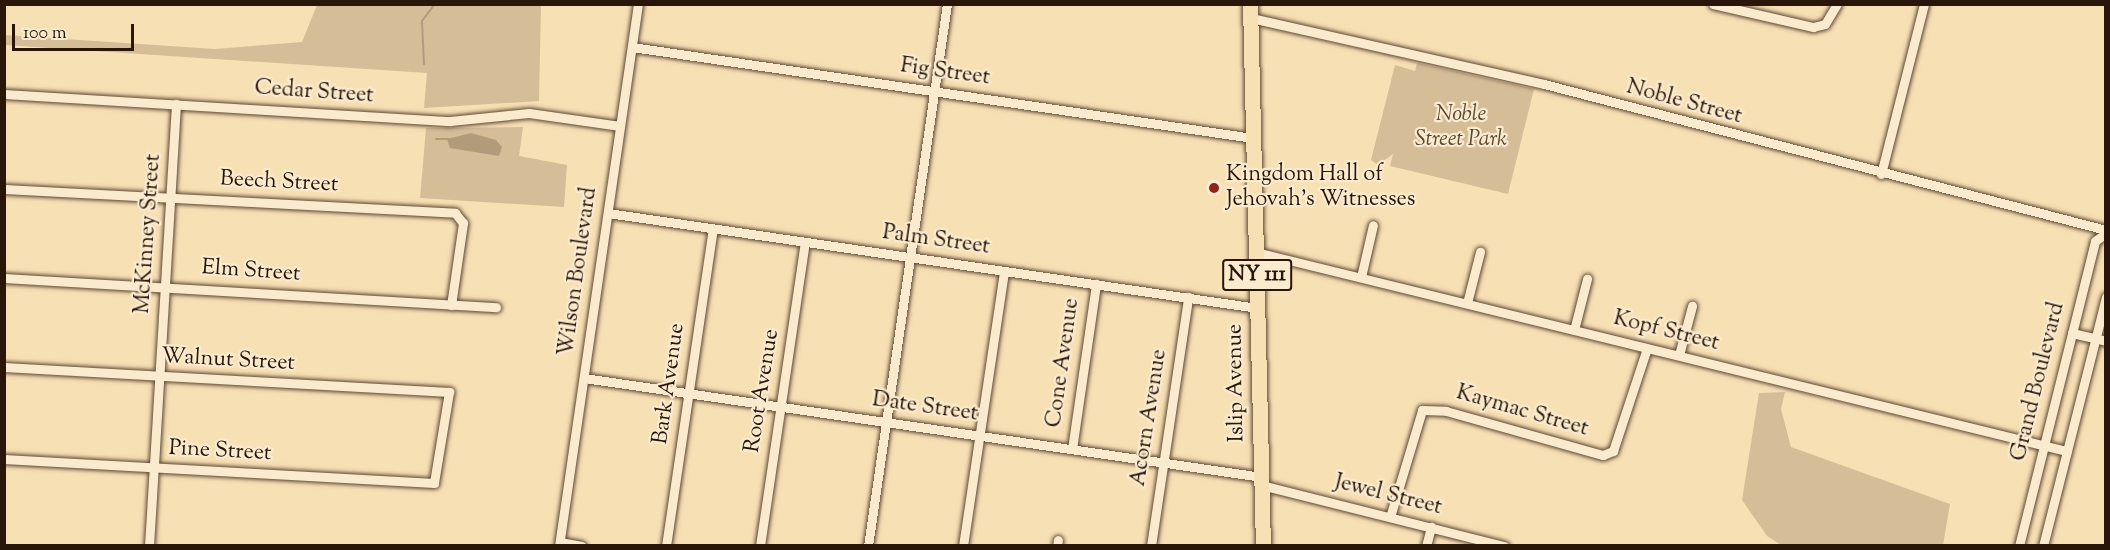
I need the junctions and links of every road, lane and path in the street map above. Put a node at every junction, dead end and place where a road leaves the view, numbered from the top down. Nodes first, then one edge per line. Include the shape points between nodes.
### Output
1 (638, 4) edge
2 (947, 4) edge
3 (1713, 4) edge
4 (1837, 4) edge
5 (1924, 4) edge
6 (1251, 11) edge
7 (632, 47) junction
8 (934, 91) junction
9 (4, 94) edge
10 (176, 104) junction
11 (620, 126) junction
12 (1253, 138) junction
13 (1881, 174) junction
14 (4, 189) edge
15 (171, 196) junction
16 (608, 213) junction
17 (1373, 225) dead end
18 (713, 229) junction
19 (2106, 232) edge
20 (805, 242) junction
21 (1257, 252) junction
22 (1480, 252) dead end
23 (910, 257) junction
24 (1004, 271) junction
25 (1361, 277) junction
26 (4, 278) edge
27 (1587, 279) dead end
28 (1096, 284) junction
29 (165, 286) junction
30 (1188, 297) junction
31 (2106, 297) edge
32 (1467, 303) junction
33 (451, 305) junction
34 (1692, 306) dead end
35 (496, 307) dead end
36 (1258, 308) junction
37 (1574, 330) junction
38 (2072, 333) junction
39 (2095, 338) junction
40 (2106, 341) edge
41 (1647, 348) junction
42 (1679, 355) junction
43 (4, 367) edge
44 (159, 377) junction
45 (584, 378) junction
46 (689, 393) junction
47 (780, 407) junction
48 (886, 422) junction
49 (979, 436) junction
50 (2044, 446) junction
51 (1072, 449) junction
52 (2067, 451) junction
53 (4, 459) edge
54 (1163, 462) junction
55 (154, 468) junction
56 (1261, 481) junction
57 (434, 483) joint
58 (1390, 517) junction
59 (1431, 527) junction
60 (560, 544) edge
61 (149, 546) edge
62 (582, 546) edge
63 (666, 546) edge
64 (760, 546) edge
65 (868, 546) edge
66 (963, 546) edge
67 (1151, 546) edge
68 (1263, 546) edge
69 (1426, 546) edge
70 (1504, 546) edge
71 (2019, 546) edge
72 (2043, 546) edge

1 - 7 street, Wilson Boulevard
2 - 8 street
3 - 4 street via 1813,27 1825,24
5 - 13 street
6 - 12 main road, Islip Avenue / NY 111
6 - 13 street, Noble Street
7 - 8 street, Fig Street
7 - 11 street, Wilson Boulevard
8 - 12 street, Fig Street
8 - 23 street
9 - 10 street, Cedar Street
10 - 11 street, Cedar Street via 450,121 528,112
10 - 15 street, McKinney Street
11 - 16 street, Wilson Boulevard
12 - 21 main road, Islip Avenue / NY 111
13 - 19 street, Noble Street
14 - 15 street, Beech Street
15 - 29 street, McKinney Street
15 - 33 street, Beech Street via 454,213 463,223
16 - 18 street, Palm Street
16 - 45 street, Wilson Boulevard
17 - 25 street
18 - 20 street, Palm Street
18 - 46 street, Bark Avenue
19 - 38 street, Grand Boulevard via 2095,241
20 - 23 street, Palm Street
20 - 47 street, Root Avenue
21 - 25 street, Kopf Street
21 - 36 main road, Islip Avenue / NY 111
22 - 32 street
23 - 24 street, Palm Street
23 - 48 street
24 - 28 street, Palm Street
24 - 49 street
25 - 32 street, Kopf Street
26 - 29 street, Elm Street
27 - 37 street
28 - 30 street, Palm Street
28 - 51 street, Cone Avenue
29 - 33 street, Elm Street
29 - 44 street, McKinney Street
30 - 36 street, Palm Street
30 - 54 street, Acorn Avenue
31 - 39 street, Grand Boulevard
32 - 37 street, Kopf Street
33 - 35 street, Elm Street
34 - 42 street
36 - 56 main road, Islip Avenue / NY 111
37 - 41 street, Kopf Street
38 - 39 street
38 - 50 street, Grand Boulevard
39 - 40 street
39 - 52 street, Grand Boulevard
41 - 42 street, Kopf Street
41 - 58 street, Kaymac Street via 1612,452 1603,455 1446,411 1422,410
42 - 50 street, Kopf Street
43 - 44 street, Walnut Street
44 - 55 street, McKinney Street
44 - 57 street, Walnut Street via 449,392
45 - 46 street, Date Street
45 - 60 street, Wilson Boulevard
46 - 47 street, Date Street
46 - 63 street, Bark Avenue
47 - 48 street, Date Street
47 - 64 street, Root Avenue
48 - 49 street, Date Street
48 - 65 street
49 - 51 street, Date Street
49 - 66 street
50 - 52 street, Kopf Street
50 - 71 street, Grand Boulevard
51 - 54 street, Date Street
52 - 72 street, Grand Boulevard
53 - 55 street, Pine Street
54 - 56 street, Date Street
54 - 67 street, Acorn Avenue
55 - 57 street, Pine Street
55 - 61 street, McKinney Street
56 - 58 street, Jewel Street
56 - 68 main road, Islip Avenue / NY 111
58 - 59 street, Jewel Street
59 - 69 street
59 - 70 street, Jewel Street
60 - 62 street

